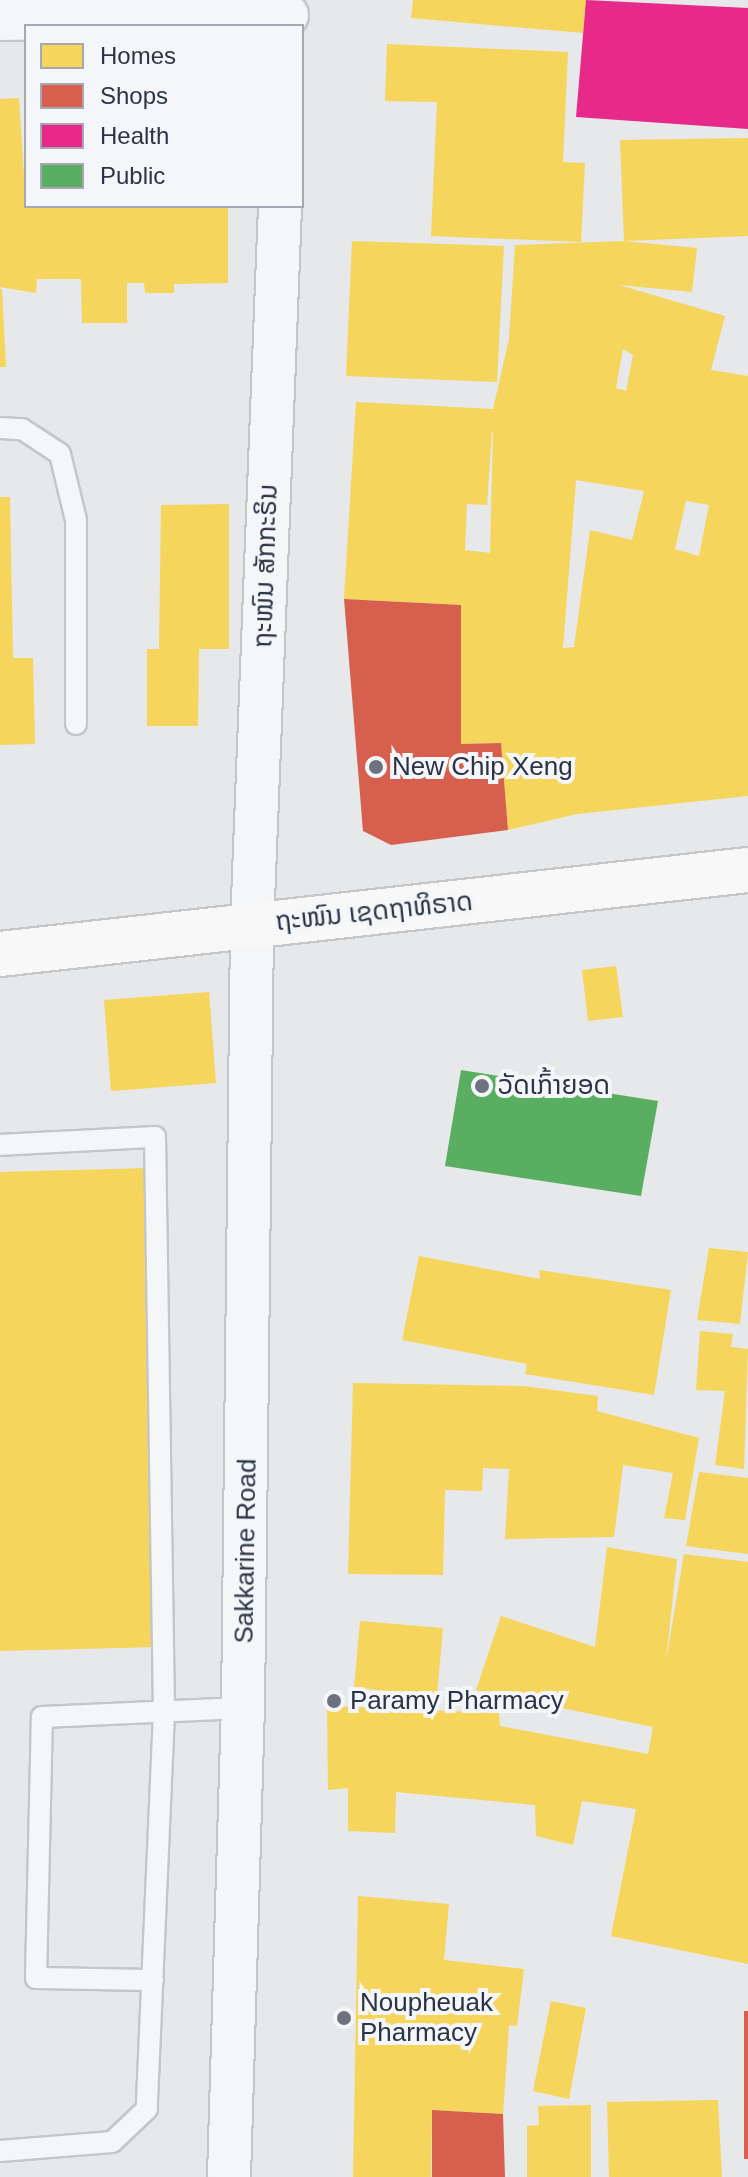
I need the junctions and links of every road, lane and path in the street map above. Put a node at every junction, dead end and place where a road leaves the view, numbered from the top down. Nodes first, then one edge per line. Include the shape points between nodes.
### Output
1 (287, 14) edge
2 (0, 19) edge
3 (280, 208) edge
4 (0, 428) edge
5 (76, 724) dead end
6 (748, 870) edge
7 (252, 926) junction
8 (0, 954) edge
9 (0, 1145) edge
10 (243, 1708) junction
11 (164, 1712) junction
12 (153, 1980) junction
13 (0, 2151) edge
14 (229, 2177) edge

1 - 2 street
3 - 7 street, ຖະໜົນ ສັກກະຣິນ
4 - 5 lane via 22,429 60,454 76,520
6 - 7 main road, ຖະໜົນ ເຊດຖາທິຣາດ
7 - 8 main road, ຖະໜົນ ເຊດຖາທິຣາດ
7 - 10 street, Sakkarine Road
9 - 11 lane via 155,1137
10 - 11 lane
10 - 14 street, Sakkarine Road
11 - 12 lane
11 - 12 lane via 42,1717 36,1978
12 - 13 lane via 147,2109 112,2142

